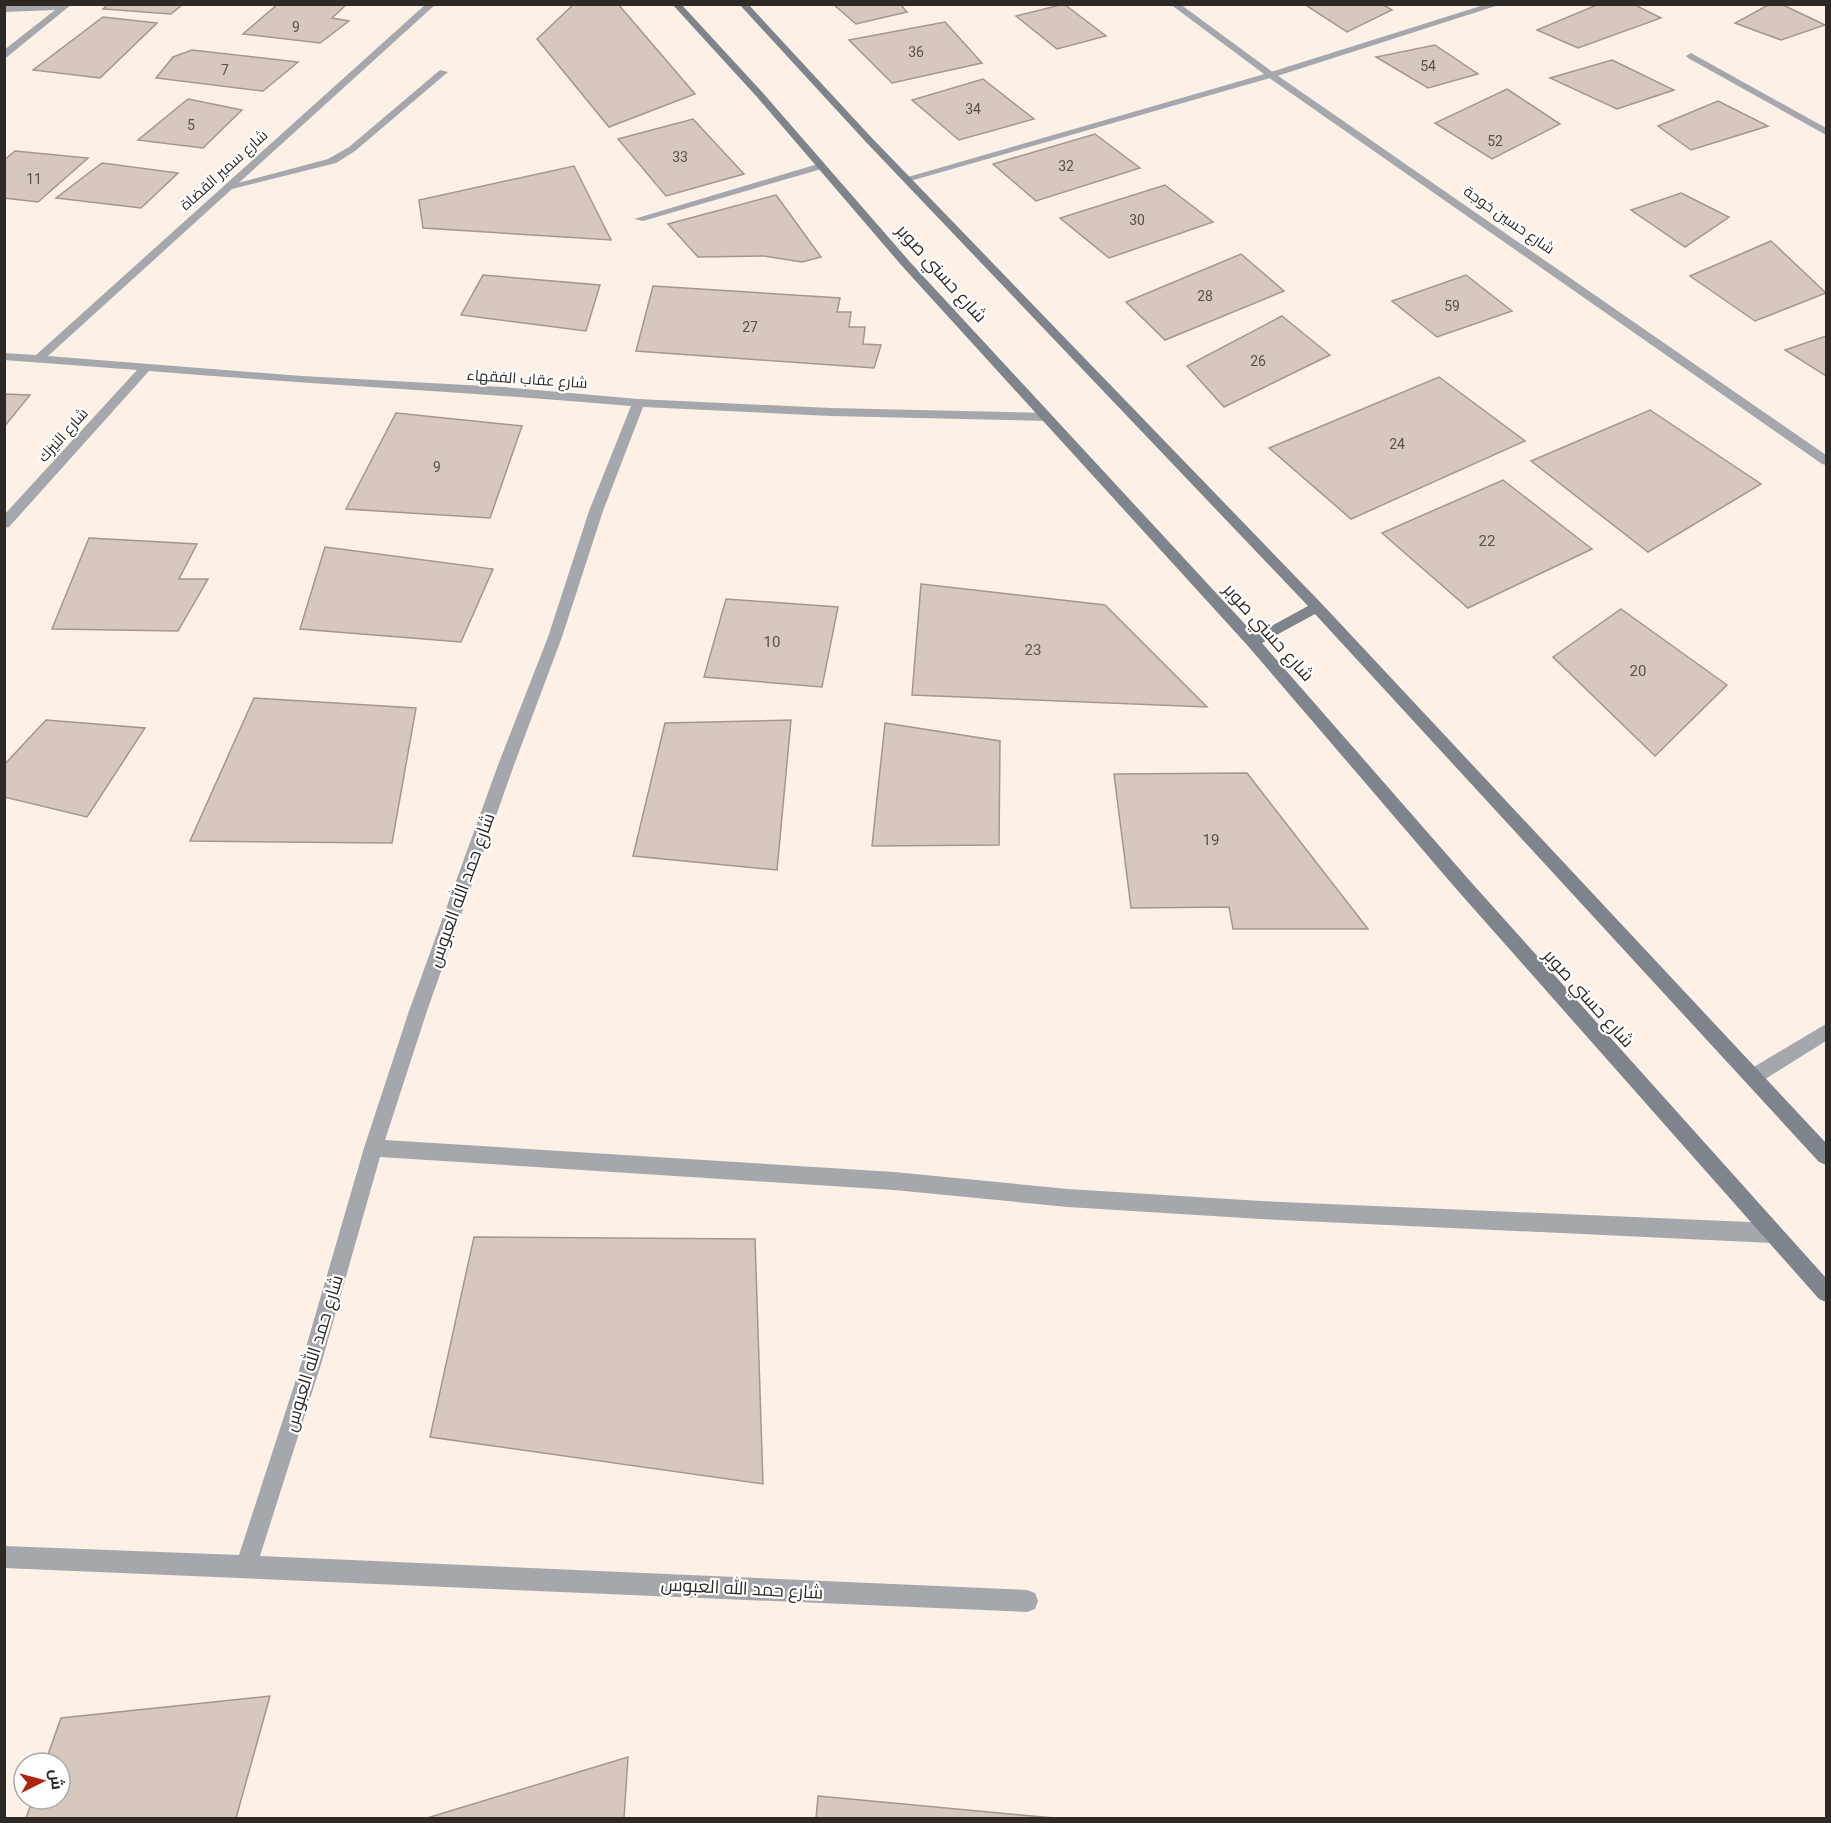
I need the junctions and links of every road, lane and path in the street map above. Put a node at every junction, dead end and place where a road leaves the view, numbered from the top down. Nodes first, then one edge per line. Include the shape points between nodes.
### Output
1 (432, 4) edge
2 (676, 4) edge
3 (743, 4) edge
4 (1174, 4) edge
5 (1498, 4) edge
6 (66, 6) edge
7 (4, 9) edge
8 (4, 55) edge
9 (1691, 56) dead end
10 (443, 72) dead end
11 (1271, 75) junction
12 (1827, 132) edge
13 (821, 166) junction
14 (906, 179) junction
15 (228, 187) junction
16 (639, 219) dead end
17 (4, 356) edge
18 (38, 358) junction
19 (146, 368) junction
20 (638, 403) junction
21 (1047, 417) junction
22 (1827, 461) edge
23 (4, 524) edge
24 (1317, 607) junction
25 (1253, 642) junction
26 (1827, 1032) edge
27 (1753, 1077) junction
28 (373, 1148) junction
29 (1827, 1156) edge
30 (1772, 1233) junction
31 (1827, 1292) edge
32 (4, 1557) edge
33 (246, 1566) junction
34 (1027, 1601) dead end

1 - 15 street, شارع سمير القضاة
2 - 13 main road, شارع حسني صوبر
3 - 14 main road, شارع حسني صوبر
4 - 11 street, شارع حسين خوجة
5 - 11 street
6 - 7 street
6 - 8 street
9 - 12 street
10 - 15 street via 352,149 332,160
11 - 14 street
11 - 22 street, شارع حسين خوجة
13 - 16 street
13 - 21 main road, شارع حسني صوبر
14 - 24 main road, شارع حسني صوبر
15 - 18 street, شارع سمير القضاة
17 - 18 street, شارع عقاب الفقهاء
18 - 19 street, شارع عقاب الفقهاء
19 - 20 street, شارع عقاب الفقهاء
19 - 23 street, شارع النيزك
20 - 21 street, شارع عقاب الفقهاء
20 - 28 street, شارع حمد الله العبوس via 461,888
21 - 25 main road, شارع حسني صوبر
24 - 25 main road
24 - 27 main road, شارع حسني صوبر
25 - 30 main road, شارع حسني صوبر
26 - 27 street
27 - 29 main road, شارع حسني صوبر
28 - 30 street via 894,1181 1068,1198 1249,1209
28 - 33 street, شارع حمد الله العبوس via 312,1361
30 - 31 main road, شارع حسني صوبر
32 - 33 street
33 - 34 street, شارع حمد الله العبوس

